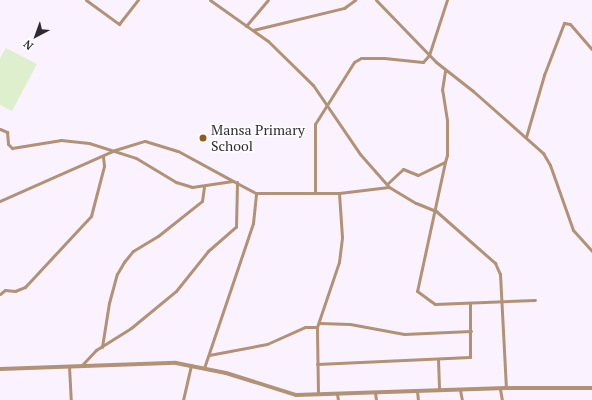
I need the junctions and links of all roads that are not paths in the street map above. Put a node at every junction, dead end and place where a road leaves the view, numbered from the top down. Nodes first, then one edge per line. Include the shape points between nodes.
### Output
1 (86, 0) edge
2 (138, 0) edge
3 (210, 0) edge
4 (268, 0) edge
5 (355, 0) edge
6 (376, 0) edge
7 (447, 0) edge
8 (246, 26) junction
9 (253, 30) junction
10 (592, 49) edge
11 (429, 55) junction
12 (445, 70) junction
13 (326, 107) junction
14 (0, 129) edge
15 (526, 137) junction
16 (115, 150) junction
17 (103, 156) junction
18 (445, 162) junction
19 (235, 182) junction
20 (388, 185) junction
21 (204, 186) junction
22 (315, 192) junction
23 (256, 193) junction
24 (339, 193) junction
25 (0, 201) edge
26 (436, 211) junction
27 (592, 251) edge
28 (0, 294) edge
29 (536, 300) dead end
30 (470, 302) junction
31 (501, 302) junction
32 (319, 323) junction
33 (317, 327) junction
34 (471, 331) junction
35 (102, 347) junction
36 (209, 355) junction
37 (438, 359) junction
38 (317, 364) junction
39 (191, 365) junction
40 (69, 366) junction
41 (81, 366) junction
42 (204, 368) junction
43 (0, 369) edge
44 (506, 388) junction
45 (592, 388) edge
46 (500, 389) junction
47 (439, 390) junction
48 (460, 390) junction
49 (417, 391) junction
50 (375, 392) junction
51 (318, 394) junction
52 (337, 394) junction
53 (296, 395) junction
54 (71, 400) edge
55 (183, 400) edge
56 (296, 400) edge
57 (338, 400) edge
58 (376, 400) edge
59 (418, 400) edge
60 (462, 400) edge
61 (502, 400) edge

1 - 2 street via 119,24
3 - 8 street
4 - 8 street
5 - 9 street via 344,8
6 - 11 street
7 - 11 street
8 - 9 street
9 - 13 street via 313,85
10 - 15 street via 570,24 564,23 544,74
11 - 12 street
11 - 13 street via 420,63 384,58 357,59
12 - 15 street
12 - 18 street via 442,90 447,120
13 - 20 street via 360,154
13 - 22 street via 314,129
14 - 16 street via 7,132 8,144 12,148 66,140
15 - 27 street via 546,157 573,230
16 - 17 street
16 - 19 street via 145,141 158,144 178,151
16 - 21 street via 136,158 176,182 192,187
17 - 25 street
17 - 28 street via 104,166 91,216 25,287 15,292 5,290
18 - 20 street via 418,175 403,169
18 - 26 street
19 - 21 street
19 - 23 street
19 - 35 street via 236,227 208,251 176,291 131,328
20 - 24 street
20 - 26 street via 416,203
21 - 35 street via 202,201 158,236 133,251 124,262 112,291
22 - 23 street
22 - 24 street
23 - 36 street via 253,223
24 - 32 street via 342,236 339,262
26 - 30 street via 416,288 435,304
26 - 31 street via 495,263 500,274
29 - 31 street
30 - 31 street
30 - 34 street
31 - 44 street
32 - 33 street
32 - 34 street via 350,324 404,334
33 - 36 street via 305,326 267,344
33 - 38 street
34 - 37 street via 470,357
35 - 41 street
36 - 42 street
37 - 38 street
37 - 47 street
38 - 51 street
39 - 41 street via 161,362
39 - 42 street
39 - 55 street
40 - 41 street
40 - 43 street
40 - 54 street
42 - 53 street
44 - 45 street
44 - 46 street
46 - 48 street
46 - 61 street
47 - 48 street
47 - 49 street
48 - 60 street
49 - 50 street
49 - 59 street
50 - 52 street
50 - 58 street
51 - 52 street
51 - 53 street
52 - 57 street
53 - 56 street

